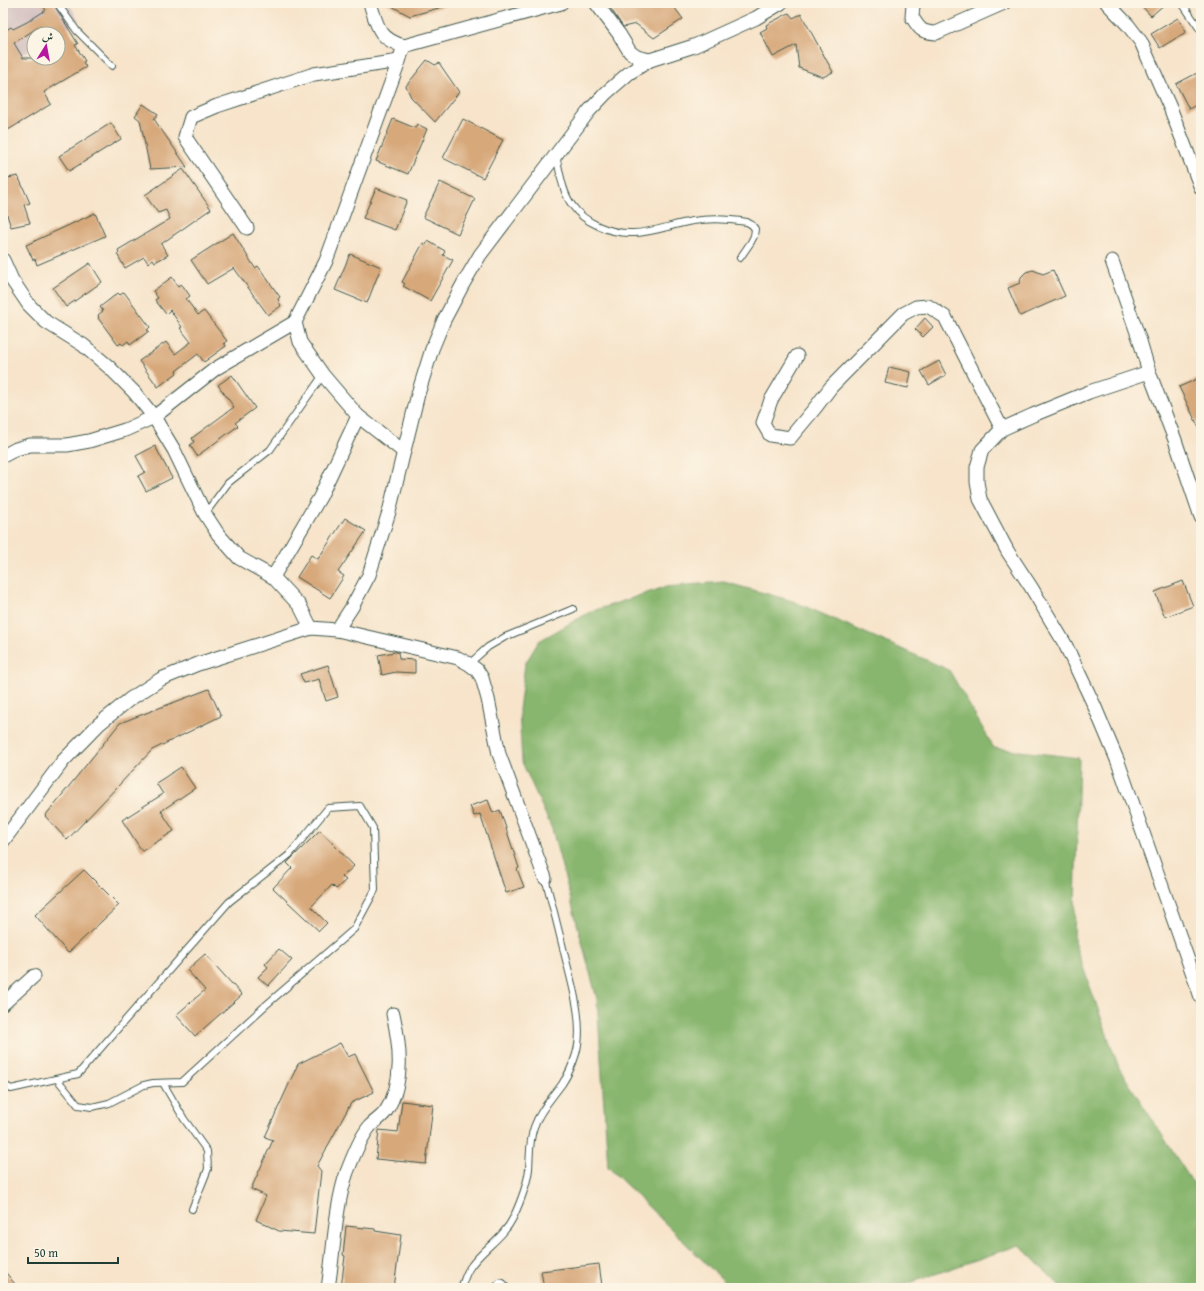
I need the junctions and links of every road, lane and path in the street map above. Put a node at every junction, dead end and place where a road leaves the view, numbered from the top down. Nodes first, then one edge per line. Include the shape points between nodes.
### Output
1 (57, 3) edge
2 (370, 3) edge
3 (561, 3) edge
4 (596, 3) edge
5 (781, 3) edge
6 (915, 3) edge
7 (1004, 3) edge
8 (1107, 3) edge
9 (1182, 3) edge
10 (1201, 31) edge
11 (404, 46) junction
12 (626, 47) junction
13 (650, 60) junction
14 (399, 61) junction
15 (112, 66) dead end
16 (629, 73) junction
17 (556, 154) junction
18 (1201, 188) edge
19 (247, 228) dead end
20 (740, 258) dead end
21 (3, 260) edge
22 (1112, 261) dead end
23 (295, 322) junction
24 (797, 356) dead end
25 (1149, 372) junction
26 (323, 375) junction
27 (358, 416) junction
28 (154, 417) junction
29 (1002, 430) junction
30 (403, 451) junction
31 (3, 456) edge
32 (205, 514) junction
33 (1201, 517) edge
34 (272, 577) junction
35 (573, 608) dead end
36 (311, 628) junction
37 (337, 630) junction
38 (469, 664) junction
39 (3, 841) edge
40 (545, 878) joint
41 (34, 976) dead end
42 (1201, 997) edge
43 (3, 1004) edge
44 (393, 1014) dead end
45 (57, 1079) junction
46 (162, 1083) junction
47 (3, 1084) edge
48 (192, 1208) dead end
49 (328, 1288) edge
50 (461, 1288) edge

1 - 15 lane via 77,31
2 - 11 street via 382,35 393,44
3 - 11 street
4 - 12 street
5 - 13 street via 756,18 694,46
6 - 7 street via 912,17 919,28 925,32 936,33
8 - 18 street via 1141,42
9 - 10 lane
11 - 14 street
12 - 13 street via 634,56
12 - 16 street
13 - 16 street
14 - 19 street via 314,74 191,117 185,137
14 - 23 street via 326,261
16 - 17 street via 606,93
17 - 20 lane via 566,195 572,205 593,224 633,233 712,219 747,222 755,229 754,236
17 - 30 street via 480,255 456,296 432,349
21 - 28 street via 12,280 29,305 46,322 83,345 110,368
22 - 25 street
23 - 26 street via 300,342
23 - 28 street via 215,369
24 - 29 street via 771,400 763,423 770,435 790,438 831,387 903,314 916,307 928,306 945,317
25 - 29 street via 1089,392
25 - 33 street
26 - 27 street
26 - 32 lane via 270,450 228,483
27 - 30 street
27 - 34 street via 320,497
28 - 31 street via 89,442 30,445
28 - 32 street via 174,450
29 - 42 street via 982,450 976,467 980,499 1008,552 1065,644 1094,705 1118,762
30 - 37 street via 389,512 368,575
32 - 34 street via 239,558
34 - 36 street via 300,606
35 - 38 lane via 505,637 488,647
36 - 37 street
36 - 39 street via 198,664 161,679 130,699 99,724 63,761
37 - 38 street via 458,658
38 - 40 street via 482,678 499,754
40 - 50 lane via 574,993 579,1036 576,1053 566,1077 536,1122 529,1147 526,1184 512,1220 470,1267
41 - 43 street
44 - 49 street via 399,1048 397,1081 390,1104 365,1134 352,1159 343,1185
45 - 46 lane via 78,1105 92,1107 109,1103 144,1085
45 - 46 lane via 78,1074 229,902 289,855 328,808 360,806 373,828 375,890 354,929 182,1082
45 - 47 lane via 11,1089
46 - 48 lane via 207,1151 208,1169

